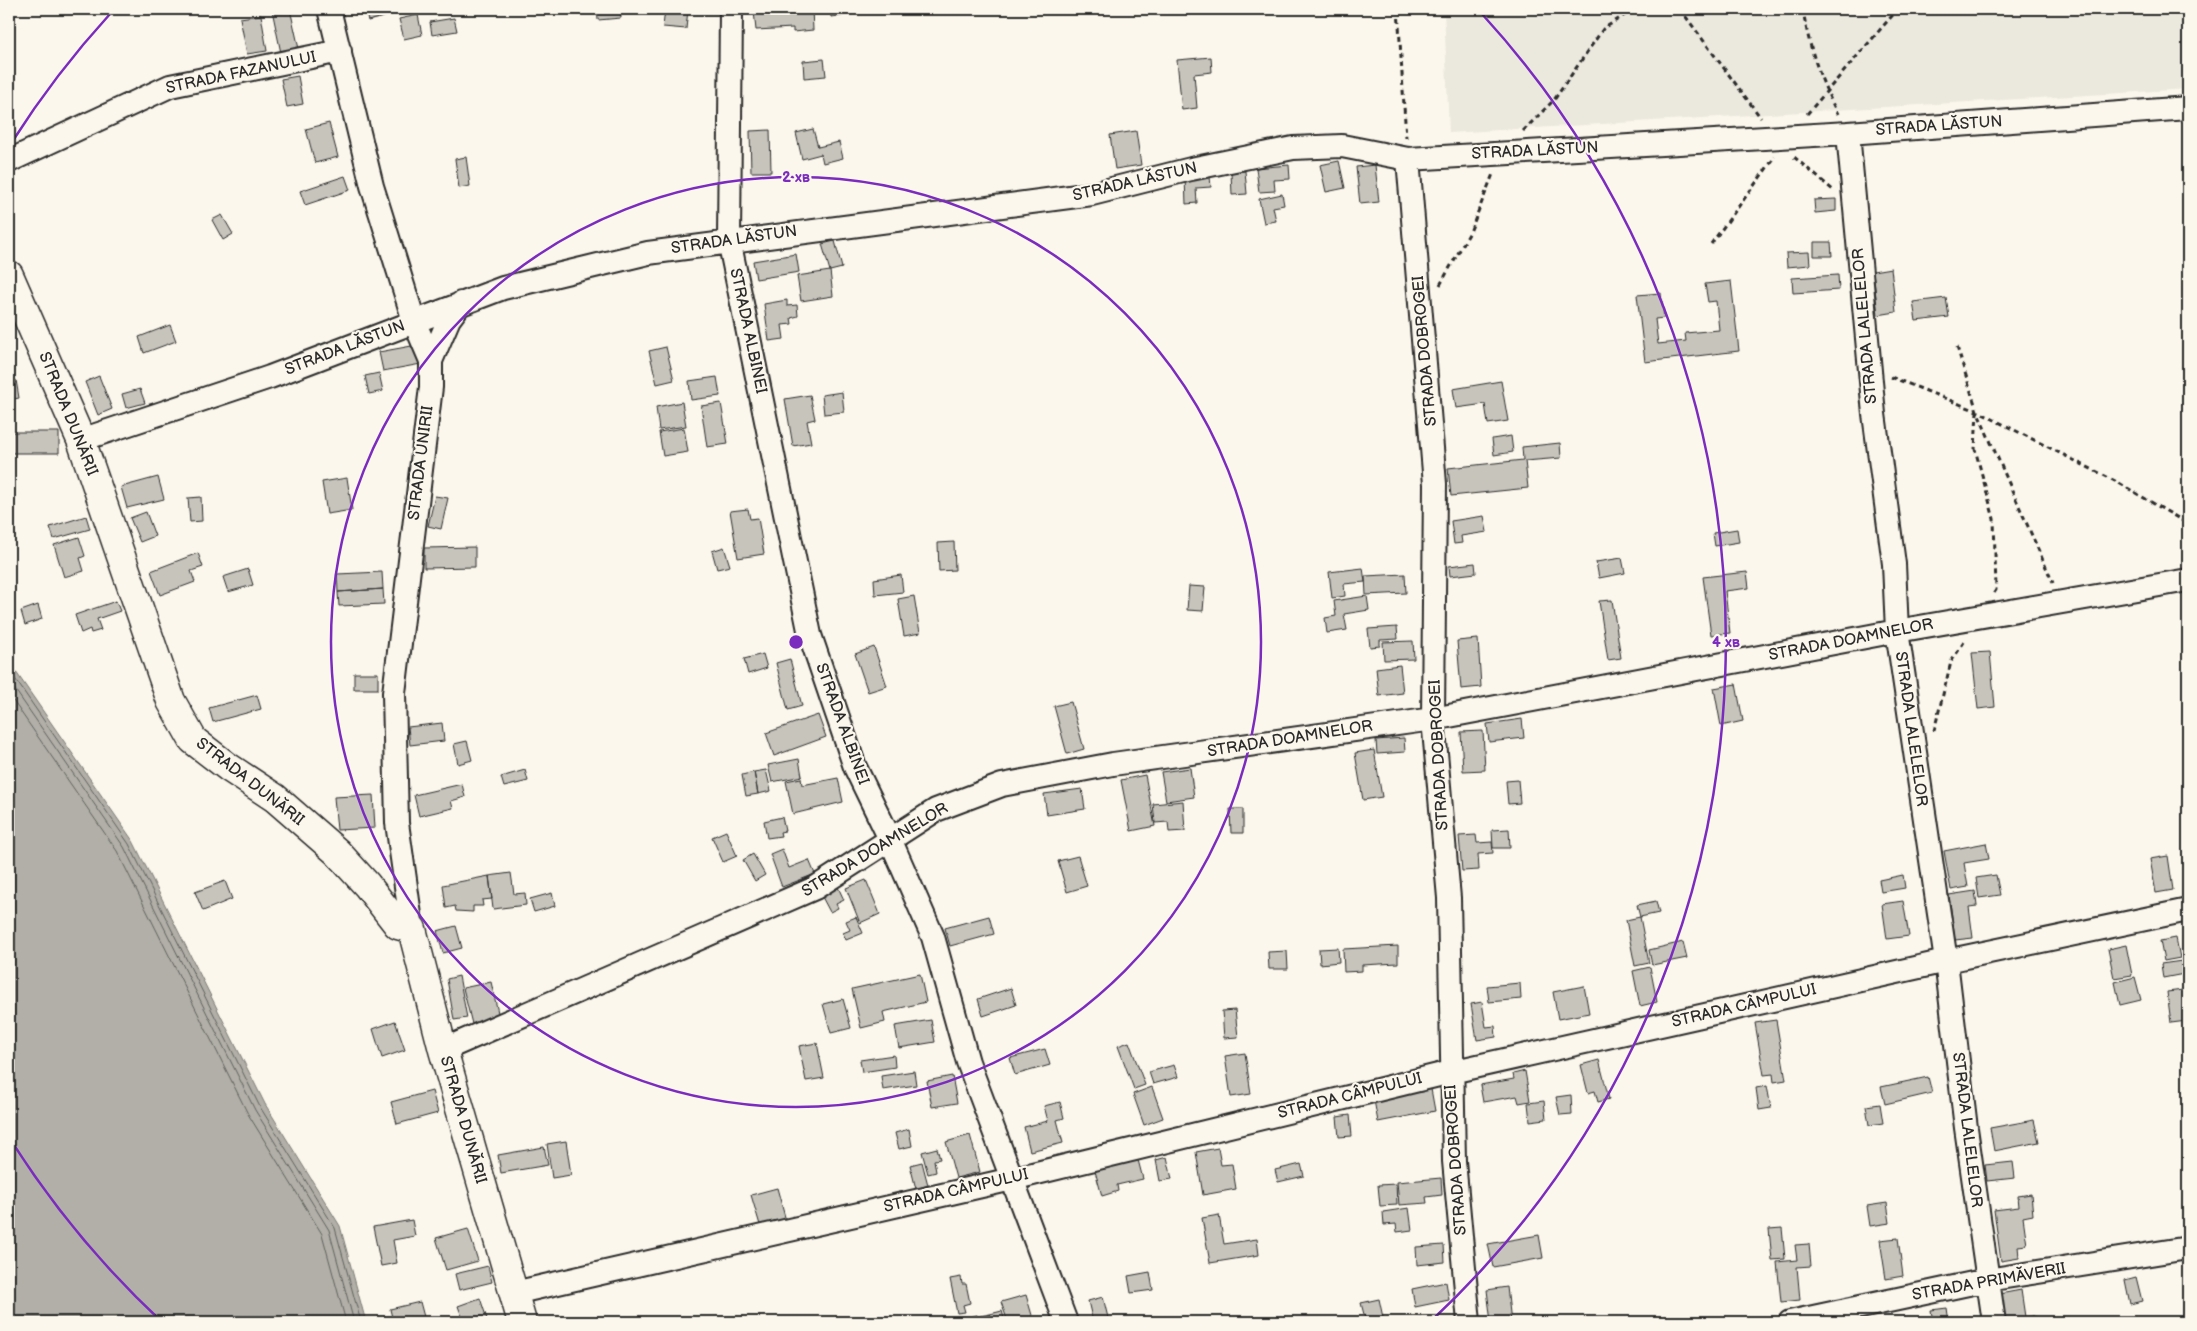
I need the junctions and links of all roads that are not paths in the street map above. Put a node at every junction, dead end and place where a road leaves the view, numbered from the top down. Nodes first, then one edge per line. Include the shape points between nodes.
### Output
1 (329, 9) edge
2 (731, 9) edge
3 (340, 52) junction
4 (2188, 108) edge
5 (1848, 133) junction
6 (1408, 159) junction
7 (9, 161) edge
8 (729, 240) junction
9 (9, 275) edge
10 (461, 303) junction
11 (414, 321) junction
12 (431, 361) junction
13 (81, 440) junction
14 (2188, 580) edge
15 (1897, 631) junction
16 (1433, 719) junction
17 (890, 839) junction
18 (2188, 910) edge
19 (412, 929) junction
20 (1946, 961) junction
21 (443, 1050) junction
22 (1451, 1072) junction
23 (1012, 1179) junction
24 (2188, 1248) edge
25 (1987, 1280) junction
26 (514, 1294) junction
27 (522, 1322) edge
28 (1066, 1322) edge
29 (1469, 1322) edge
30 (1790, 1322) edge
31 (1994, 1322) edge

1 - 3 street, STRADA UNIRII
2 - 8 street, STRADA ALBINEI
3 - 7 street, STRADA FAZANULUI via 170,86
3 - 11 street, STRADA UNIRII via 372,186
4 - 5 street, STRADA LĂSTUN
5 - 6 street, STRADA LĂSTUN
5 - 15 street, STRADA LALELELOR via 1869,368 1894,564
6 - 8 street, STRADA LĂSTUN via 1342,146 1293,148 1092,194
6 - 16 street, STRADA DOBROGEI via 1435,484
8 - 10 street, STRADA LĂSTUN via 648,253 503,288
8 - 17 street, STRADA ALBINEI via 810,635 855,768
9 - 13 main road, STRADA DUNĂRII
10 - 11 street, STRADA LĂSTUN
10 - 12 street via 449,319
11 - 12 street, STRADA UNIRII
11 - 13 street, STRADA LĂSTUN via 270,377
12 - 19 street, STRADA UNIRII via 394,693 396,823
13 - 19 main road, STRADA DUNĂRII via 171,701 193,740 228,768 275,798 337,852 398,925
14 - 15 street, STRADA DOAMNELOR
15 - 16 street, STRADA DOAMNELOR
15 - 20 street, STRADA LALELELOR
16 - 17 street, STRADA DOAMNELOR via 1113,764 1002,785 936,810
16 - 22 street, STRADA DOBROGEI via 1449,898
17 - 21 street, STRADA DOAMNELOR via 815,888
17 - 23 street, STRADA ALBINEI via 933,937 968,1062
18 - 20 street, STRADA CÂMPULUI
19 - 21 main road, STRADA DUNĂRII
20 - 22 street, STRADA CÂMPULUI
20 - 25 street, STRADA LALELELOR
21 - 26 main road, STRADA DUNĂRII
22 - 23 street, STRADA CÂMPULUI
22 - 29 street, STRADA DOBROGEI via 1454,1162
23 - 26 street, STRADA CÂMPULUI
23 - 28 street, STRADA ALBINEI
24 - 25 street, STRADA PRIMĂVERII
25 - 30 street, STRADA PRIMĂVERII
25 - 31 street, STRADA LALELELOR
26 - 27 main road, STRADA DUNĂRII

